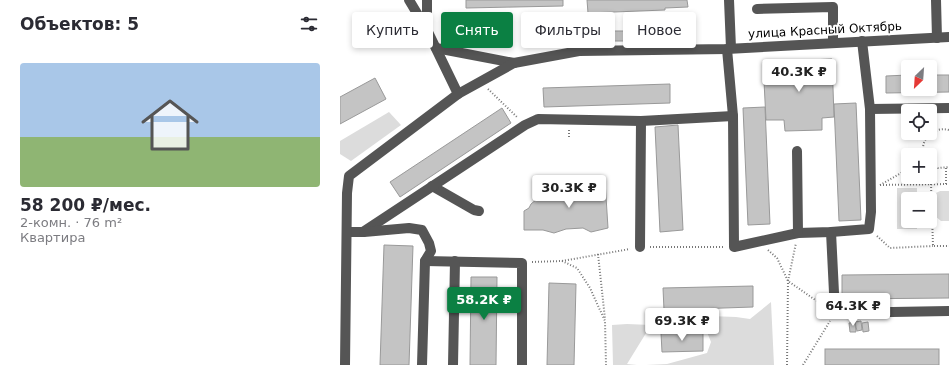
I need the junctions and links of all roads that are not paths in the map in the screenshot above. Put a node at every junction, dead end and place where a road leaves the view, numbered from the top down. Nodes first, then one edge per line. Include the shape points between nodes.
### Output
1 (409, 0) edge
2 (427, 0) edge
3 (728, 0) edge
4 (936, 0) edge
5 (757, 9) dead end
6 (416, 12) edge
7 (427, 12) edge
8 (949, 37) edge
9 (937, 38) junction
10 (862, 41) junction
11 (433, 42) edge
12 (833, 42) junction
13 (436, 48) junction
14 (729, 48) junction
15 (514, 63) junction
16 (458, 94) junction
17 (949, 108) edge
18 (870, 109) junction
19 (733, 116) junction
20 (641, 121) junction
21 (797, 151) dead end
22 (432, 186) junction
23 (344, 194) edge
24 (479, 211) dead end
25 (347, 232) junction
26 (363, 232) junction
27 (831, 232) junction
28 (798, 233) junction
29 (640, 247) road end
30 (425, 261) junction
31 (455, 262) junction
32 (949, 311) edge
33 (345, 365) edge
34 (422, 365) edge
35 (453, 365) edge
36 (522, 365) edge

1 - 6 street
2 - 7 street
3 - 14 street
4 - 9 street
5 - 12 street via 833,7
8 - 9 street, улица Красный Октябрь
9 - 10 street, улица Красный Октябрь
10 - 12 street, улица Красный Октябрь
10 - 18 street
11 - 13 street
12 - 14 street, улица Красный Октябрь
13 - 15 street
13 - 16 street
14 - 15 street, улица Красный Октябрь via 579,51
14 - 19 street
15 - 16 street, улица Красный Октябрь
16 - 23 street, улица Красный Октябрь via 349,176
17 - 18 street
18 - 27 street via 869,229
19 - 20 street
19 - 28 street via 734,247
20 - 22 street via 538,119
20 - 29 street
21 - 28 street
22 - 24 street
22 - 26 street
23 - 25 street, улица Красный Октябрь
25 - 26 street
25 - 33 street, улица Красный Октябрь
26 - 30 street via 409,228 422,230 430,243 431,251
27 - 28 street
27 - 32 street via 835,313
30 - 31 street
30 - 34 street
31 - 35 street
31 - 36 street via 522,263

